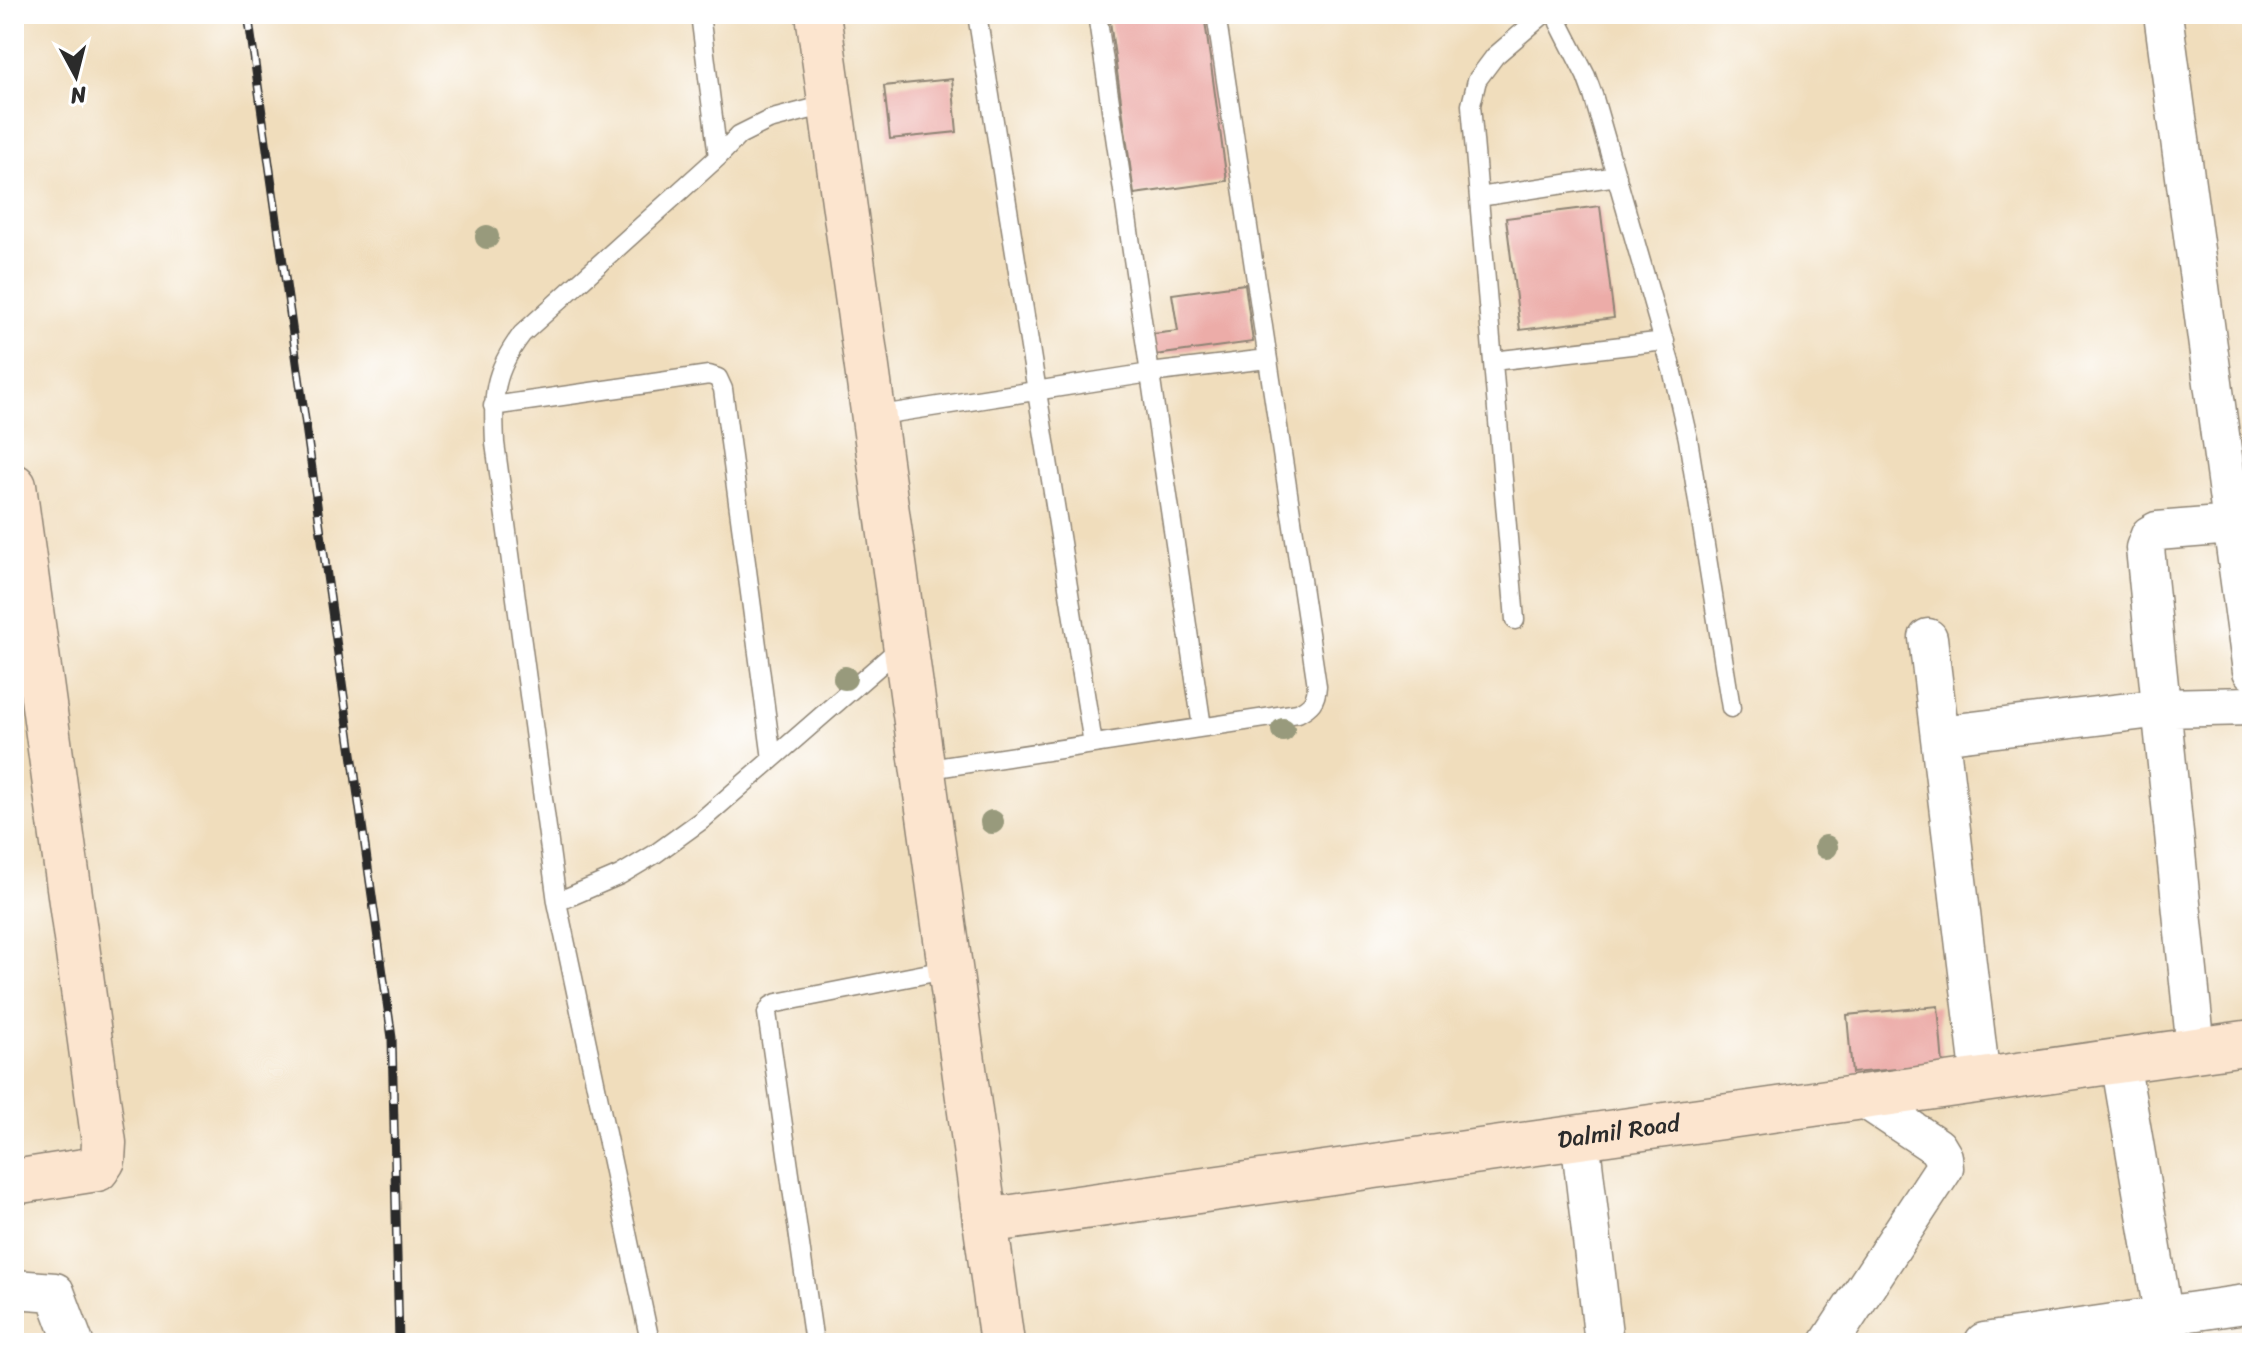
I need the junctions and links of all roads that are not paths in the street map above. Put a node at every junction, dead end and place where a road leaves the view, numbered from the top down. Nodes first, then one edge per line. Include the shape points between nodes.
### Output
1 (700, 14) edge
2 (977, 14) edge
3 (1097, 14) edge
4 (1216, 14) edge
5 (1544, 14) edge
6 (1556, 14) edge
7 (2163, 14) edge
8 (828, 15) edge
9 (830, 104) junction
10 (718, 157) junction
11 (1617, 176) junction
12 (1479, 197) junction
13 (1665, 341) junction
14 (1267, 359) junction
15 (1493, 361) junction
16 (1150, 373) junction
17 (1038, 391) junction
18 (493, 406) junction
19 (874, 416) junction
20 (15, 503) edge
21 (2232, 525) junction
22 (1515, 620) dead end
23 (1928, 638) dead end
24 (905, 644) junction
25 (2252, 671) edge
26 (2252, 706) edge
27 (1731, 708) dead end
28 (2162, 708) junction
29 (1202, 727) junction
30 (1940, 735) junction
31 (1093, 744) junction
32 (772, 759) junction
33 (923, 770) junction
34 (557, 902) junction
35 (950, 969) junction
36 (2252, 1042) edge
37 (2196, 1050) junction
38 (2120, 1061) junction
39 (1981, 1080) junction
40 (1862, 1097) junction
41 (1580, 1137) junction
42 (14, 1182) edge
43 (985, 1221) junction
44 (14, 1289) edge
45 (2252, 1303) edge
46 (2166, 1329) edge
47 (648, 1332) dead end
48 (1984, 1342) edge
49 (74, 1343) edge
50 (814, 1343) edge
51 (1002, 1343) edge
52 (1604, 1343) edge
53 (1829, 1343) edge

1 - 10 lane
2 - 17 lane
3 - 16 lane
4 - 14 lane
5 - 12 lane via 1495,56 1477,80 1471,105
6 - 11 lane via 1586,76
7 - 21 street
8 - 9 street
9 - 10 lane via 769,120 739,135
9 - 19 street
10 - 18 lane via 522,334 506,356
11 - 12 lane
11 - 13 lane
12 - 15 lane
13 - 15 lane
13 - 27 lane via 1688,439
14 - 16 lane
14 - 29 lane via 1316,698 1298,713
15 - 22 lane
16 - 17 lane
16 - 29 lane
17 - 19 lane
17 - 31 lane
18 - 32 lane via 709,375 718,378
18 - 34 lane
19 - 24 street
20 - 42 street via 104,1143 97,1169
21 - 25 street
21 - 28 street via 2157,531 2147,541
23 - 30 street
24 - 32 lane
24 - 33 street
26 - 28 street
28 - 30 street
28 - 37 street
29 - 31 lane
30 - 39 street
31 - 33 lane
32 - 34 lane via 655,854
33 - 35 street
34 - 47 lane
35 - 43 street
35 - 50 lane via 777,1003 767,1013
36 - 37 street, Dalmil Road
37 - 38 street, Dalmil Road
38 - 39 street, Dalmil Road
38 - 46 street
39 - 40 street, Dalmil Road
40 - 41 street, Dalmil Road
40 - 53 street via 1937,1147 1944,1168
41 - 43 street, Dalmil Road
41 - 52 street
43 - 51 street
44 - 49 street via 55,1292
45 - 46 street
46 - 48 street

